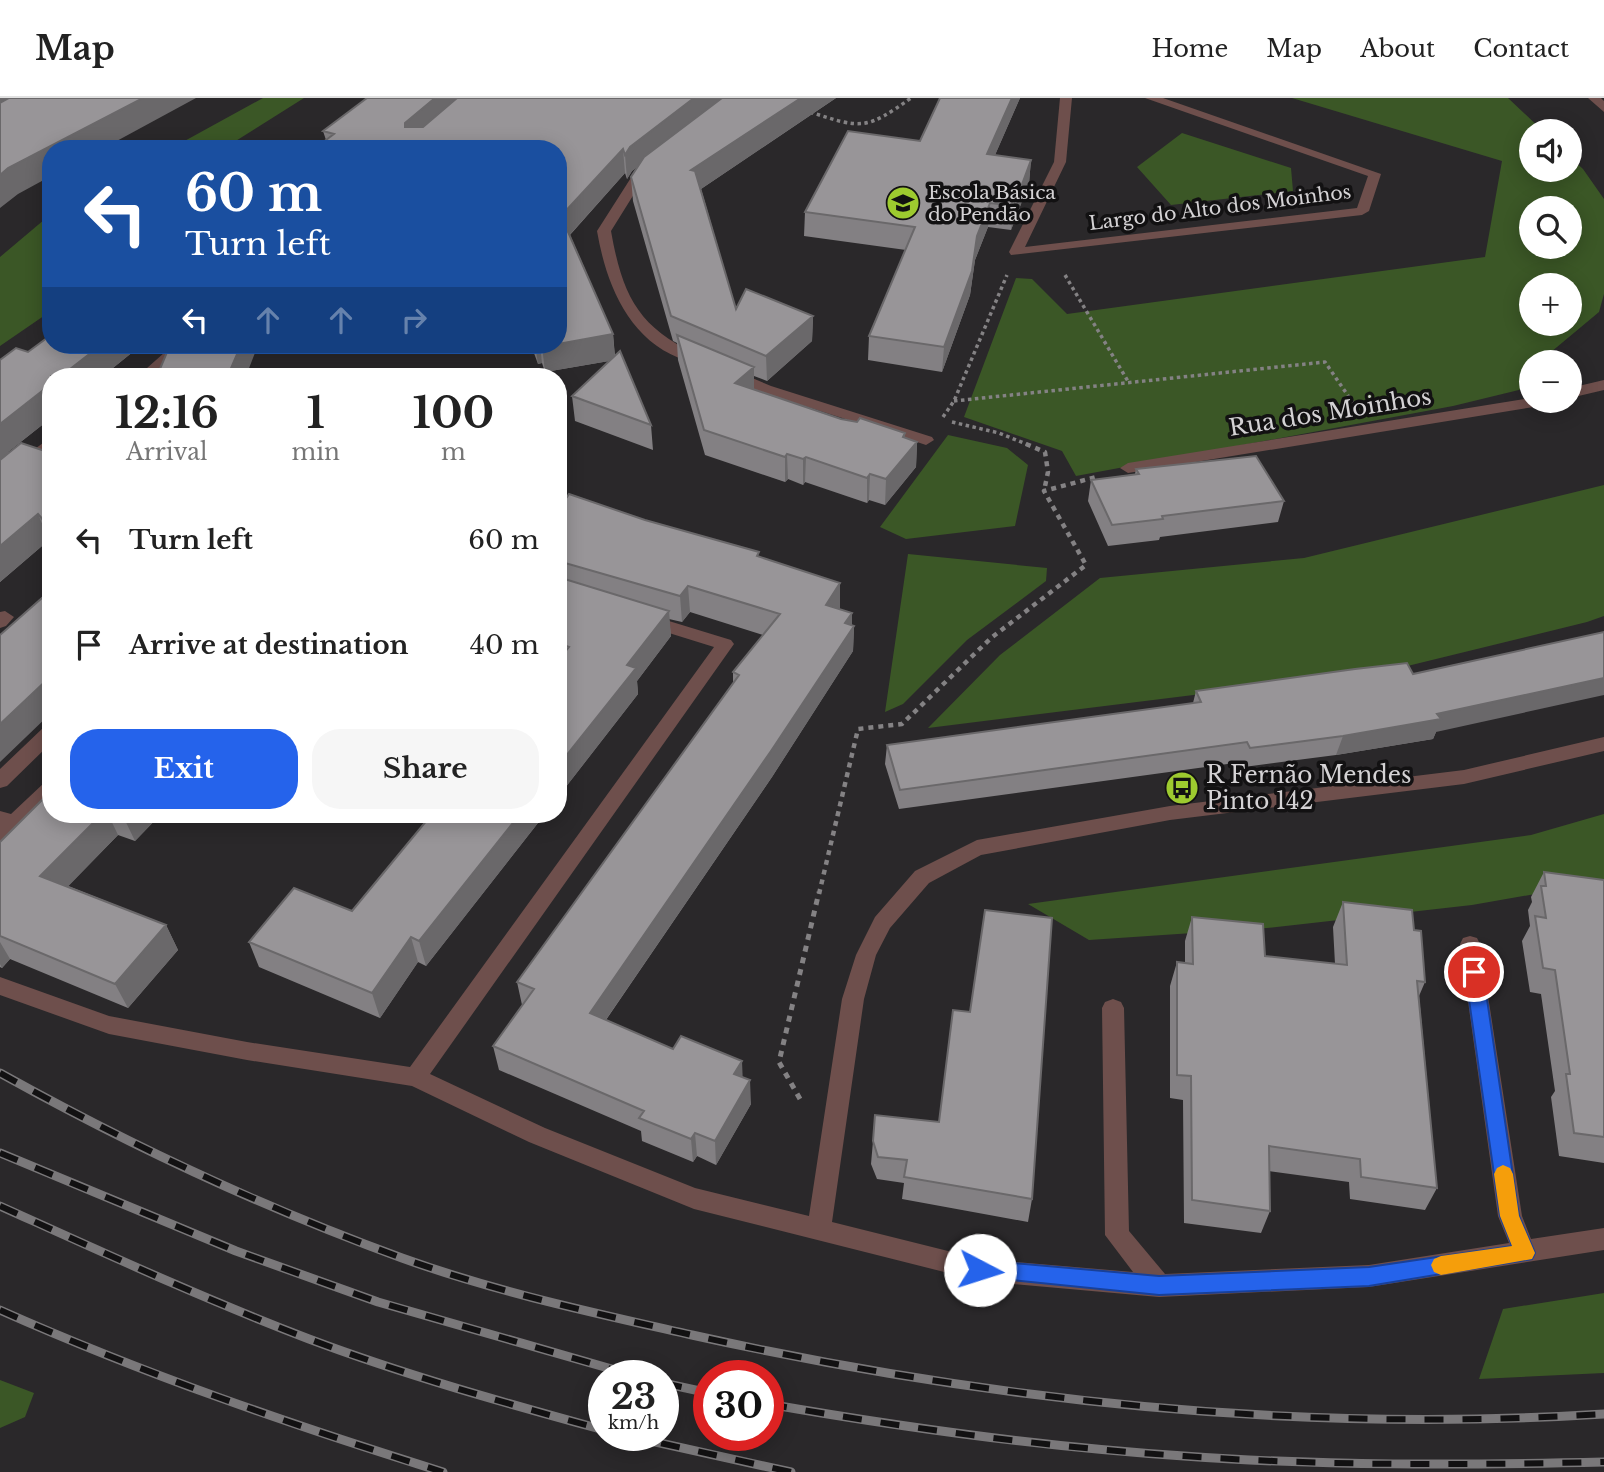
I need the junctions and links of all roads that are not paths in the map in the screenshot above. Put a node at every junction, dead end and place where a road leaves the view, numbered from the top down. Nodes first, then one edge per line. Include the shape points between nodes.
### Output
1 (1066, 98) edge
2 (1151, 98) edge
3 (1594, 98) edge
4 (1604, 108) edge
5 (659, 160) edge
6 (171, 354) edge
7 (155, 368) edge
8 (1604, 385) edge
9 (1582, 390) edge
10 (1519, 404) edge
11 (926, 440) dead end
12 (42, 449) edge
13 (1128, 468) road end
14 (0, 483) edge
15 (635, 616) edge
16 (42, 741) edge
17 (1604, 744) edge
18 (0, 781) edge
19 (42, 795) edge
20 (5, 826) edge
21 (1470, 944) dead end
22 (0, 986) edge
23 (1113, 1008) dead end
24 (415, 1077) junction
25 (819, 1231) junction
26 (1604, 1239) edge
27 (1525, 1253) junction
28 (1159, 1286) junction

1 - 2 street, Largo do Alto dos Moinhos via 1060,162 1016,251 1362,211 1375,174
3 - 4 street
5 - 11 street via 639,176 604,231 616,286 641,323 665,346 766,389
6 - 7 street
8 - 9 street
10 - 13 street, Rua dos Moinhos
12 - 14 street
15 - 24 street via 725,644
16 - 18 street
17 - 25 street via 1464,776 1170,813 977,848 922,877 882,923 866,955 853,999
19 - 20 street
21 - 27 street via 1510,1216
22 - 24 street via 109,1025
23 - 28 street via 1117,1235
24 - 25 street via 537,1135 694,1198
25 - 28 street via 980,1270
26 - 27 street
27 - 28 street via 1369,1276

